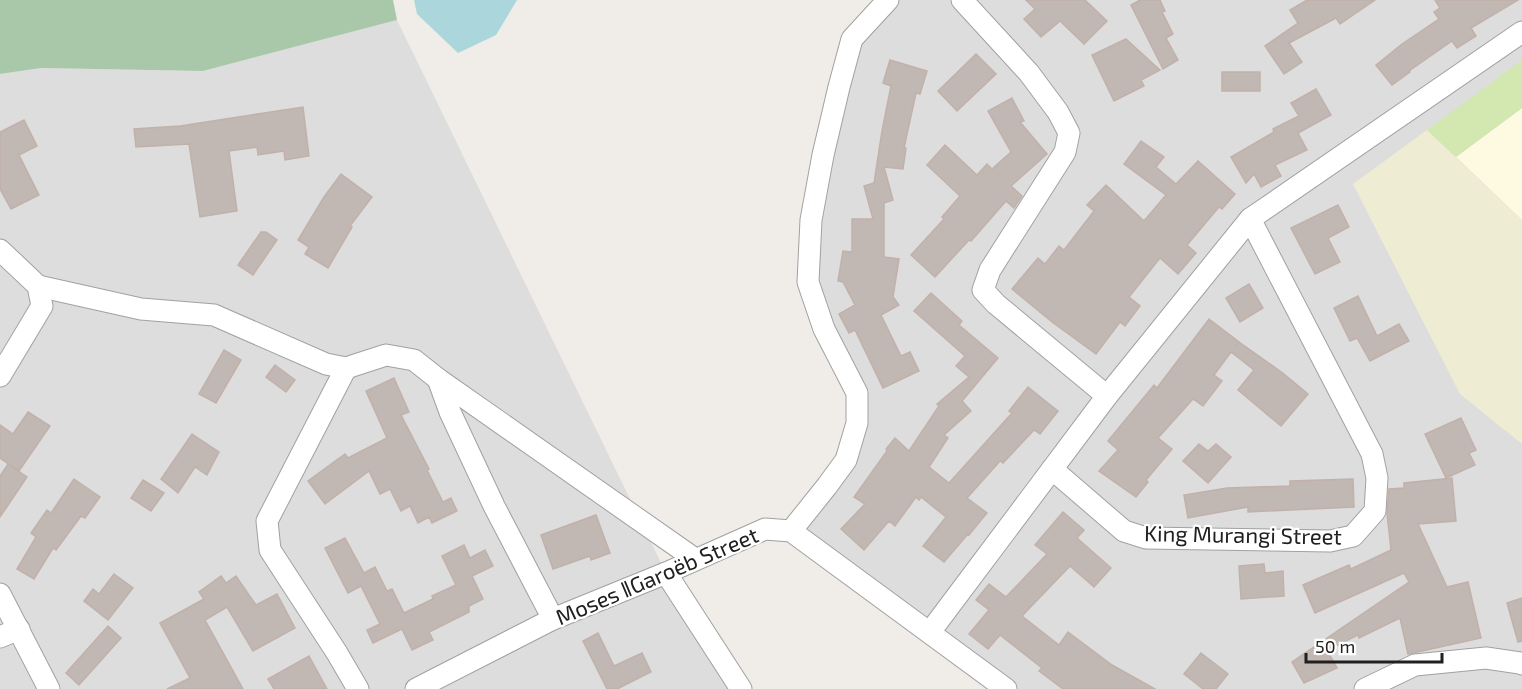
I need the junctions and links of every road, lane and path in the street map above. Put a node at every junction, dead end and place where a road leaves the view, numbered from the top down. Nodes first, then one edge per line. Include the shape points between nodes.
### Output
1 (888, 0) edge
2 (962, 0) edge
3 (1522, 32) edge
4 (1250, 219) junction
5 (0, 250) edge
6 (38, 286) junction
7 (346, 368) junction
8 (0, 376) edge
9 (438, 380) junction
10 (1107, 396) junction
11 (1052, 470) junction
12 (791, 531) junction
13 (695, 559) junction
14 (666, 573) junction
15 (0, 594) edge
16 (553, 619) junction
17 (930, 632) junction
18 (9, 633) edge
19 (1522, 664) edge
20 (49, 689) edge
21 (358, 689) edge
22 (416, 689) edge
23 (741, 689) edge
24 (1006, 689) edge
25 (1365, 689) edge

1 - 12 street via 852,39 824,155 811,230 808,282 824,329 857,393 857,423 846,460
2 - 10 street via 1029,74 1058,112 1069,134 1065,152 990,270 983,291
3 - 4 street
4 - 10 street
4 - 11 street, King Murangi Street via 1372,454 1377,478 1375,511 1353,536 1330,541 1146,538 1124,531
5 - 6 street
6 - 7 street via 141,309 214,315 326,364
6 - 8 street via 42,306
7 - 9 street via 386,355 414,360
7 - 21 street via 267,521 270,550
9 - 13 street
9 - 16 street via 494,507
10 - 11 street
11 - 17 street
12 - 13 street, Moses ǁGaroëb Street via 765,529
12 - 17 street, Moses ǁGaroëb Street
13 - 14 street, Moses ǁGaroëb Street
14 - 16 street, Moses ǁGaroëb Street
14 - 23 street
15 - 18 street
16 - 22 street, Moses ǁGaroëb Street
17 - 24 street, Moses ǁGaroëb Street
18 - 20 street
19 - 25 street via 1486,658 1415,665

